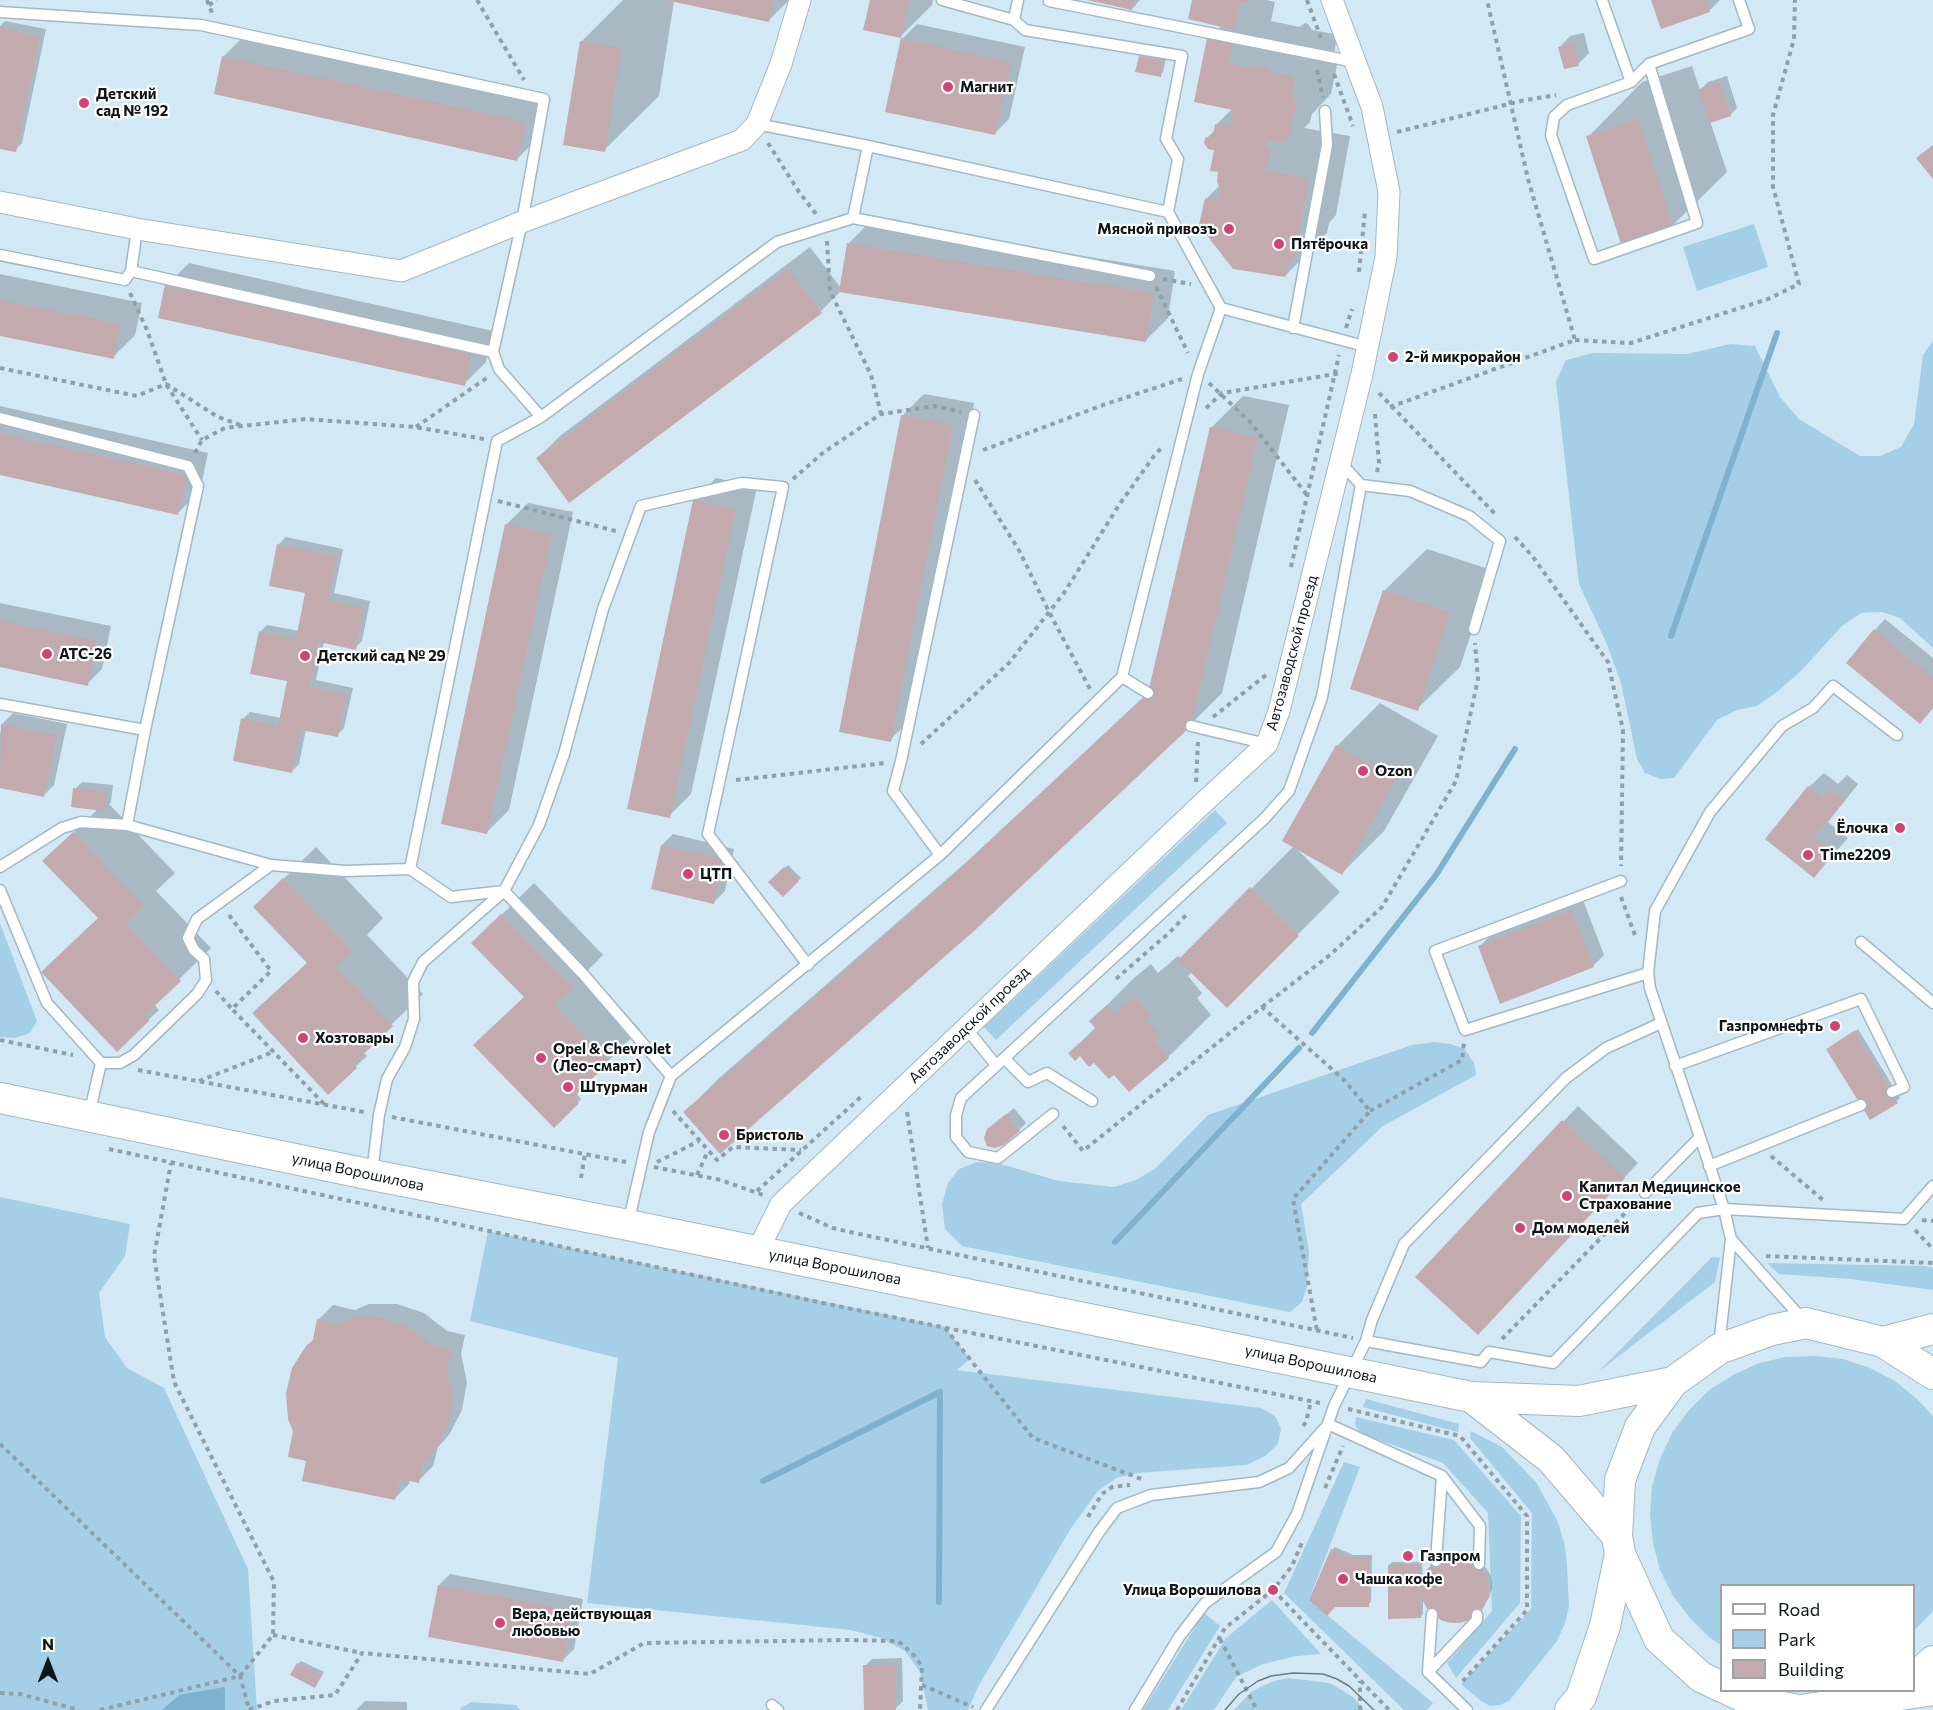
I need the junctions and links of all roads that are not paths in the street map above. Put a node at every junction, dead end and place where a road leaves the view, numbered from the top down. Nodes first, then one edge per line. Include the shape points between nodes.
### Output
1 (800, 0) edge
2 (942, 0) edge
3 (1018, 0) edge
4 (1332, 0) edge
5 (1602, 0) edge
6 (1739, 0) edge
7 (1049, 1) edge
8 (0, 12) edge
9 (1014, 20) junction
10 (1355, 62) junction
11 (1649, 64) junction
12 (1631, 82) junction
13 (1325, 111) road end
14 (757, 124) junction
15 (868, 146) junction
16 (0, 202) edge
17 (1168, 212) junction
18 (853, 218) junction
19 (522, 222) junction
20 (137, 229) junction
21 (0, 255) edge
22 (128, 276) junction
23 (1150, 276) road end
24 (1221, 308) junction
25 (1293, 328) junction
26 (1368, 347) junction
27 (493, 352) junction
28 (974, 415) road end
29 (541, 417) junction
30 (0, 418) edge
31 (1341, 463) junction
32 (1361, 485) junction
33 (1474, 629) road end
34 (1122, 677) junction
35 (1148, 693) dead end
36 (0, 705) edge
37 (1195, 727) road end
38 (145, 730) junction
39 (1897, 735) dead end
40 (1267, 744) junction
41 (128, 825) junction
42 (940, 855) junction
43 (271, 865) junction
44 (0, 867) edge
45 (410, 869) junction
46 (1620, 881) road end
47 (0, 890) edge
48 (504, 891) junction
49 (1861, 942) dead end
50 (808, 965) junction
51 (1648, 973) junction
52 (1933, 1003) edge
53 (1661, 1023) junction
54 (966, 1028) junction
55 (1000, 1062) junction
56 (101, 1063) junction
57 (1675, 1066) junction
58 (671, 1076) junction
59 (1892, 1092) dead end
60 (0, 1098) edge
61 (1092, 1101) dead end
62 (1860, 1105) dead end
63 (1053, 1114) road end
64 (89, 1116) junction
65 (1699, 1138) junction
66 (1708, 1166) junction
67 (372, 1175) junction
68 (1933, 1186) edge
69 (1645, 1193) road end
70 (1724, 1209) junction
71 (628, 1225) junction
72 (1731, 1239) junction
73 (758, 1252) junction
74 (1806, 1323) junction
75 (1933, 1329) edge
76 (1366, 1341) junction
77 (1883, 1342) junction
78 (1719, 1349) junction
79 (1351, 1372) junction
80 (1933, 1374) edge
81 (1673, 1382) junction
82 (1471, 1397) junction
83 (1328, 1424) junction
84 (1442, 1476) junction
85 (1618, 1545) junction
86 (1436, 1561) dead end
87 (1479, 1564) dead end
88 (1432, 1614) dead end
89 (1477, 1615) dead end
90 (1933, 1661) edge
91 (1428, 1672) junction
92 (1915, 1677) edge
93 (1720, 1686) edge
94 (1933, 1690) edge
95 (1915, 1691) edge
96 (1907, 1692) edge
97 (1881, 1694) edge
98 (1741, 1696) edge
99 (1582, 1706) edge
100 (986, 1710) edge
101 (1135, 1710) edge
102 (1467, 1710) edge
103 (1713, 1710) edge
104 (1800, 1710) edge

1 - 14 street via 781,64
2 - 9 lane
3 - 9 lane
4 - 10 street, Автозаводской проезд
5 - 12 lane
6 - 11 lane via 1749,29
7 - 10 lane
8 - 19 lane via 201,25 544,99
9 - 17 lane via 1025,30 1182,56 1166,139 1178,159
10 - 26 street, Автозаводской проезд via 1372,107 1389,192 1386,257
11 - 12 lane
11 - 12 lane via 1697,223 1594,259 1551,135 1554,117 1567,105
13 - 25 lane via 1327,145
14 - 15 lane
14 - 19 street via 742,140
15 - 17 lane
15 - 18 lane
16 - 20 street
17 - 24 lane
18 - 23 lane
18 - 29 lane via 777,242
19 - 20 street via 401,271
19 - 27 lane
20 - 22 lane
21 - 22 lane
22 - 27 lane
24 - 25 lane
24 - 34 lane via 1198,374
25 - 26 lane
26 - 31 street, Автозаводской проезд
27 - 29 lane via 499,369
28 - 42 lane via 893,791
29 - 45 lane via 497,441
30 - 38 lane via 188,466 198,486
31 - 32 lane
31 - 40 street, Автозаводской проезд via 1279,711
32 - 33 lane via 1410,491 1469,516 1500,541
32 - 55 lane via 1322,697 1289,791 1265,818
34 - 35 lane
34 - 42 lane
36 - 38 lane
37 - 40 lane
38 - 41 lane
39 - 51 lane via 1833,686 1814,708 1782,726 1710,812 1655,911
40 - 54 street, Автозаводской проезд
41 - 43 lane
41 - 44 lane via 81,822 62,828
42 - 50 lane
43 - 45 lane via 345,871
43 - 56 lane via 197,919 188,938 204,959 206,980 197,994 134,1055 120,1063
45 - 48 lane via 451,897
46 - 51 lane via 1435,951 1466,1030
47 - 56 lane via 47,1003
48 - 50 lane via 539,825 560,765 603,609 641,506 742,483 783,487 708,834
48 - 58 lane via 583,974
48 - 67 lane via 423,962 412,982 414,1019 405,1047 387,1079
49 - 52 lane
50 - 58 lane
51 - 53 lane
53 - 57 lane
53 - 76 lane via 1606,1048 1566,1078 1404,1244
54 - 55 lane
54 - 73 street, Автозаводской проезд via 781,1204
55 - 61 lane via 1028,1082 1047,1073
55 - 63 lane via 961,1098 957,1137 968,1152 998,1158
56 - 64 lane
57 - 59 lane via 1860,999 1904,1087
57 - 65 lane
58 - 71 lane via 650,1132
60 - 64 main road, улица Ворошилова
62 - 66 lane
64 - 67 main road, улица Ворошилова
65 - 66 lane
65 - 69 lane
66 - 70 lane
67 - 71 main road, улица Ворошилова
68 - 70 lane via 1904,1219
70 - 72 lane
70 - 76 lane via 1698,1213 1553,1363 1489,1352 1481,1362
71 - 73 main road, улица Ворошилова
72 - 74 lane
72 - 78 lane
73 - 79 main road, улица Ворошилова
74 - 77 main road
74 - 78 main road via 1772,1330
75 - 77 main road
76 - 79 lane
77 - 80 main road
78 - 81 main road
79 - 82 main road, улица Ворошилова
79 - 83 lane
81 - 82 main road via 1579,1401
81 - 85 main road via 1640,1427 1620,1480
82 - 85 main road, улица Ворошилова via 1551,1459
83 - 84 lane
83 - 100 lane via 1289,1468 1259,1482 1151,1495 1117,1508
83 - 101 lane via 1297,1514 1276,1552 1205,1603 1179,1637
84 - 86 lane
84 - 87 lane via 1480,1526
85 - 93 main road via 1659,1639 1701,1677
85 - 99 main road via 1605,1626
88 - 91 lane
89 - 91 lane
90 - 92 main road
91 - 102 lane
94 - 95 main road
96 - 97 main road
97 - 104 main road
98 - 103 main road
98 - 104 main road

